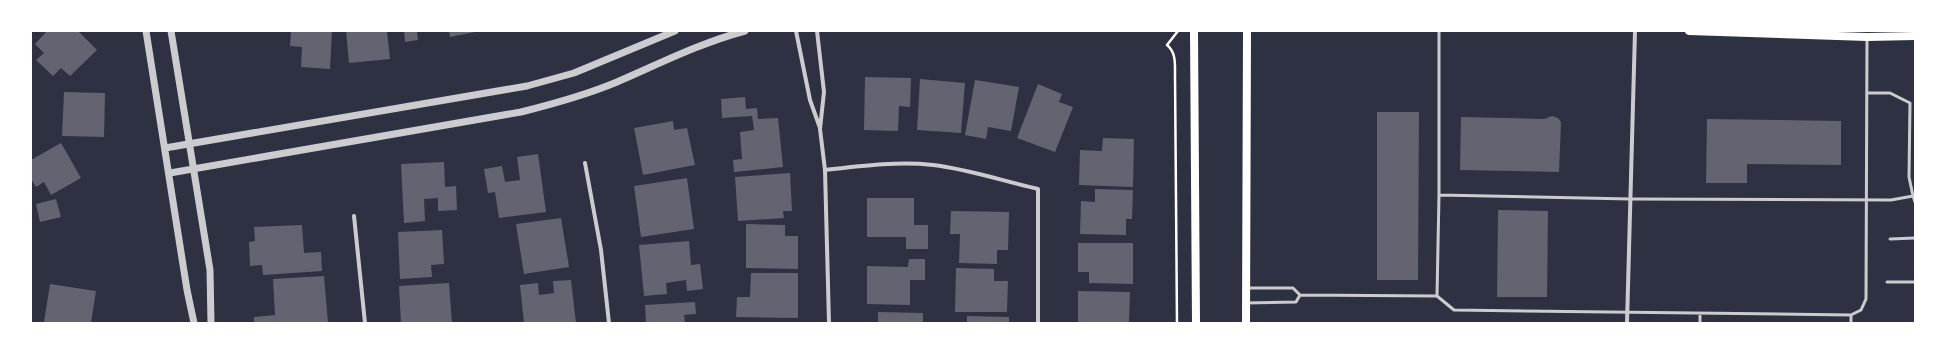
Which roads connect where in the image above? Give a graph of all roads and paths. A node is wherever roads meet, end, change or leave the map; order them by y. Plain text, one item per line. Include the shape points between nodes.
1 (146, 31) edge
2 (171, 31) edge
3 (676, 31) edge
4 (745, 31) edge
5 (796, 31) edge
6 (817, 31) edge
7 (1178, 31) edge
8 (1194, 31) edge
9 (1247, 31) edge
10 (1439, 31) edge
11 (1635, 31) edge
12 (1689, 31) edge
13 (1915, 36) edge
14 (1867, 37) junction
15 (1867, 93) junction
16 (820, 129) junction
17 (190, 143) junction
18 (165, 148) junction
19 (585, 162) dead end
20 (194, 169) junction
21 (825, 170) junction
22 (170, 173) junction
23 (1439, 195) junction
24 (1913, 196) junction
25 (1630, 198) junction
26 (1867, 199) junction
27 (1915, 202) edge
28 (354, 216) dead end
29 (1890, 238) dead end
30 (1915, 238) edge
31 (1887, 282) dead end
32 (1915, 282) edge
33 (1246, 288) junction
34 (1300, 295) junction
35 (1438, 296) junction
36 (1246, 303) junction
37 (1628, 313) junction
38 (1700, 314) junction
39 (1851, 315) junction
40 (194, 323) edge
41 (211, 323) edge
42 (365, 323) edge
43 (609, 323) edge
44 (829, 323) edge
45 (1038, 323) edge
46 (1177, 323) edge
47 (1196, 323) edge
48 (1246, 323) edge
49 (1627, 323) edge
50 (1700, 323) edge
51 (1851, 323) edge

1 - 18 street
2 - 17 street
3 - 17 street via 574,73 527,86
4 - 20 street via 724,36 616,83 569,100 521,112
5 - 16 street via 810,100
6 - 16 street via 824,92
7 - 46 path via 1167,45 1175,58
8 - 47 main road
9 - 33 main road
10 - 23 lane
11 - 25 street
12 - 14 main road
13 - 14 main road
14 - 15 lane
15 - 24 lane via 1890,93 1910,104 1909,176
15 - 26 lane
16 - 21 street
17 - 18 street
17 - 20 street
18 - 22 street
19 - 43 street via 601,250
20 - 22 street
20 - 41 street via 210,270
21 - 44 street
21 - 45 street via 896,164 932,165 962,170 1038,190
22 - 40 street
23 - 25 lane
23 - 35 lane
24 - 26 lane via 1891,200
24 - 27 lane
25 - 26 lane
25 - 37 street
26 - 39 lane via 1866,299 1861,310
28 - 42 street
29 - 30 lane
31 - 32 lane
33 - 34 lane via 1293,288
33 - 36 main road
34 - 35 lane
34 - 36 lane via 1296,302
35 - 37 lane via 1454,310
36 - 48 main road
37 - 38 lane
37 - 49 street
38 - 39 lane
38 - 50 lane
39 - 51 lane

